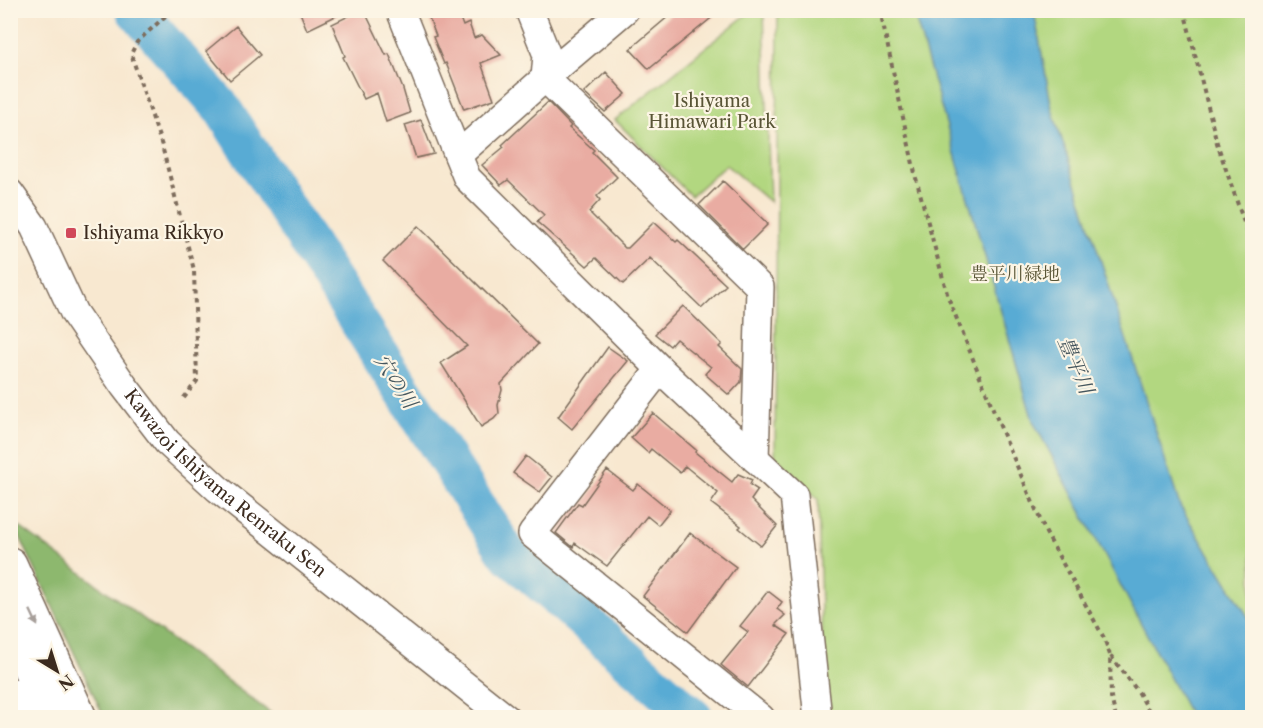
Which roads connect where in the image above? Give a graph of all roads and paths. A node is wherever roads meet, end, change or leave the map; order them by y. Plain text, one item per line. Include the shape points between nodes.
1 (400, 10) edge
2 (529, 10) edge
3 (626, 10) edge
4 (880, 10) edge
5 (1184, 10) edge
6 (170, 12) edge
7 (545, 78) junction
8 (458, 155) junction
9 (10, 193) edge
10 (1252, 246) edge
11 (660, 369) junction
12 (183, 399) dead end
13 (755, 459) junction
14 (10, 564) edge
15 (10, 625) edge
16 (1110, 656) junction
17 (10, 695) edge
18 (21, 717) edge
19 (52, 717) edge
20 (80, 717) edge
21 (506, 717) edge
22 (761, 717) edge
23 (818, 717) edge
24 (1116, 717) edge
25 (1153, 717) edge

1 - 8 street
2 - 7 street via 547,55
3 - 7 street
4 - 16 path via 916,178 948,297 1046,533
5 - 10 path via 1216,143
6 - 12 path via 137,42 131,54 162,146 194,270 197,381
7 - 8 street
7 - 13 street via 760,287
8 - 11 street via 467,178
9 - 21 street, Kawazoi Ishiyama Renraku Sen via 34,227 74,313 167,442 218,489
11 - 13 street
11 - 22 street via 532,534
13 - 23 street via 794,495
14 -> 20 highway
15 - 19 highway
16 - 24 path via 1111,697
16 - 25 path
17 - 18 highway

